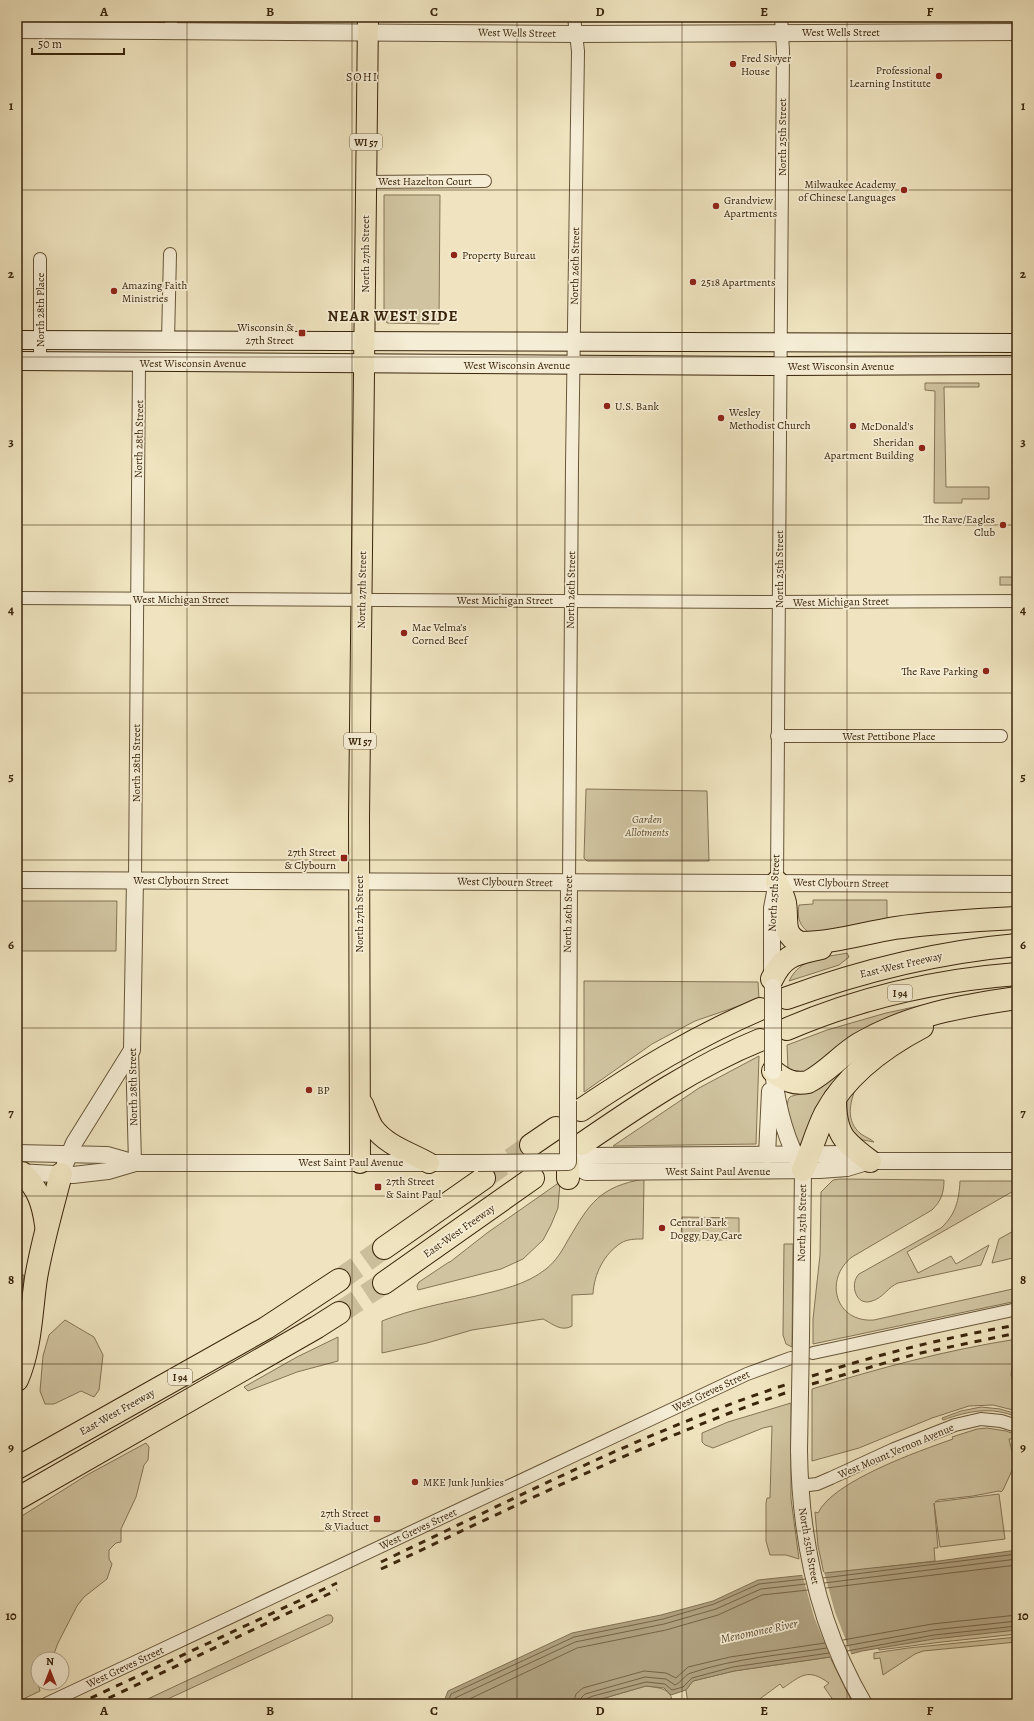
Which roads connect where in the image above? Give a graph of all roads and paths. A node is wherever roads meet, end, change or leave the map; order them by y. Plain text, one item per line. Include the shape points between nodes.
1 (574, 17) edge
2 (171, 24) edge
3 (368, 25) edge
4 (781, 25) edge
5 (17, 30) edge
6 (1017, 32) edge
7 (576, 34) junction
8 (485, 181) dead end
9 (366, 182) junction
10 (170, 254) dead end
11 (40, 259) dead end
12 (17, 340) edge
13 (41, 340) junction
14 (168, 340) junction
15 (191, 340) junction
16 (365, 340) junction
17 (782, 342) junction
18 (574, 343) junction
19 (1017, 343) edge
20 (17, 362) edge
21 (40, 362) junction
22 (139, 363) junction
23 (364, 364) junction
24 (573, 365) junction
25 (1017, 365) edge
26 (781, 366) junction
27 (17, 598) edge
28 (138, 599) junction
29 (362, 600) junction
30 (571, 600) junction
31 (1017, 601) edge
32 (779, 602) junction
33 (777, 736) junction
34 (1001, 736) dead end
35 (17, 880) edge
36 (135, 880) junction
37 (359, 881) junction
38 (777, 882) junction
39 (569, 883) junction
40 (1017, 884) edge
41 (1017, 918) edge
42 (857, 936) junction
43 (1017, 945) edge
44 (1017, 974) edge
45 (777, 988) junction
46 (1017, 998) edge
47 (987, 1003) junction
48 (760, 1009) dead end
49 (787, 1029) dead end
50 (760, 1040) dead end
51 (132, 1050) junction
52 (772, 1071) junction
53 (361, 1098) junction
54 (835, 1098) junction
55 (574, 1105) junction
56 (556, 1128) dead end
57 (582, 1144) dead end
58 (531, 1145) tunnel mouth
59 (69, 1153) junction
60 (767, 1155) junction
61 (802, 1160) junction
62 (870, 1161) junction
63 (1017, 1161) edge
64 (135, 1163) junction
65 (360, 1163) junction
66 (429, 1163) junction
67 (19, 1166) edge
68 (572, 1170) junction
69 (481, 1171) junction
70 (61, 1174) junction
71 (533, 1178) dead end
72 (47, 1227) junction
73 (384, 1248) tunnel mouth
74 (339, 1280) tunnel mouth
75 (384, 1283) tunnel mouth
76 (1017, 1309) edge
77 (339, 1313) tunnel mouth
78 (813, 1353) dead end
79 (791, 1358) dead end
80 (17, 1380) edge
81 (1017, 1426) edge
82 (17, 1468) edge
83 (800, 1486) junction
84 (17, 1499) edge
85 (46, 1704) edge
86 (864, 1704) edge

1 - 7 street, North 26th Street
2 - 3 street, West Wells Street
2 - 5 street, West Wells Street
3 - 7 street, West Wells Street
3 - 9 main road, North 27th Street / WI 57
4 - 6 street, West Wells Street
4 - 7 street, West Wells Street
4 - 17 street, North 25th Street
7 - 18 street, North 26th Street via 578,50
8 - 9 street, West Hazelton Court
9 - 16 main road, North 27th Street / WI 57
10 - 14 street
11 - 13 street, North 28th Place
12 - 13 main road, West Wisconsin Avenue
13 - 14 main road, West Wisconsin Avenue
13 - 21 street, North 28th Place
14 - 15 main road, West Wisconsin Avenue
15 - 16 main road, West Wisconsin Avenue
15 - 22 main road via 176,350 152,353
16 - 18 main road, West Wisconsin Avenue
16 - 23 main road, North 27th Street / WI 57
17 - 18 main road, West Wisconsin Avenue
17 - 19 main road, West Wisconsin Avenue
17 - 26 street, North 25th Street
18 - 24 street, North 26th Street
20 - 21 main road, West Wisconsin Avenue
21 - 22 main road, West Wisconsin Avenue
22 - 23 main road, West Wisconsin Avenue
22 - 28 street, North 28th Street
23 - 24 main road, West Wisconsin Avenue
23 - 29 main road, North 27th Street / WI 57
24 - 26 main road, West Wisconsin Avenue
24 - 30 street, North 26th Street
25 - 26 main road, West Wisconsin Avenue
26 - 32 street, North 25th Street
27 - 28 street, West Michigan Street
28 - 29 street, West Michigan Street
28 - 36 street, North 28th Street
29 - 30 street, West Michigan Street
29 - 37 main road, North 27th Street / WI 57
30 - 32 street, West Michigan Street
30 - 39 street, North 26th Street
31 - 32 street, West Michigan Street
32 - 33 street, North 25th Street
33 - 34 street, West Pettibone Place
33 - 38 street, North 25th Street
35 - 36 street, West Clybourn Street
36 - 37 street, West Clybourn Street
36 - 51 street, North 28th Street
37 - 39 street, West Clybourn Street
37 - 53 main road, North 27th Street / WI 57
38 - 39 street, West Clybourn Street
38 - 40 street, West Clybourn Street
38 - 42 highway via 785,902 789,934 793,940 810,943
38 - 45 street, North 25th Street via 772,908
39 - 55 street, North 26th Street via 567,975
41 - 42 highway via 935,923
42 - 45 highway via 787,958 780,965
43 - 45 highway, East-West Freeway via 954,953 862,974
44 - 49 highway, I 94 via 903,992 835,1011
45 - 52 street, North 25th Street, bridge
46 - 47 highway
47 - 52 highway via 927,1015 885,1029 840,1057 808,1082 801,1084 788,1081
47 - 54 highway via 940,1018 905,1036 860,1070
48 - 55 highway via 676,1049
50 - 57 highway via 668,1087
51 - 59 street
51 - 64 street, North 28th Street
52 - 60 street via 768,1102
52 - 61 street, North 25th Street via 778,1109
53 - 65 main road, North 27th Street / WI 57
53 - 66 main road via 373,1127 380,1134 400,1149
54 - 61 highway
54 - 62 highway via 836,1123 841,1134 845,1141
55 - 68 street, North 26th Street, bridge
56 - 58 highway
59 - 64 street, West Saint Paul Avenue via 107,1155
59 - 67 street, West Saint Paul Avenue
59 - 70 street
60 - 61 street, West Saint Paul Avenue
60 - 68 street, West Saint Paul Avenue via 586,1156
61 - 62 street, West Saint Paul Avenue via 846,1168
61 - 68 street, West Saint Paul Avenue via 586,1172
61 - 83 street, North 25th Street, bridge
62 - 63 street, West Saint Paul Avenue
64 - 65 street, West Saint Paul Avenue
64 - 70 street, West Saint Paul Avenue via 108,1171
65 - 66 street, West Saint Paul Avenue
66 - 69 street, West Saint Paul Avenue
67 - 70 street, West Saint Paul Avenue
67 - 72 highway via 33,1183 40,1198
68 - 69 street, West Saint Paul Avenue, bridge
69 - 73 highway
70 - 72 highway
71 - 75 highway, East-West Freeway
72 - 80 highway via 36,1278 25,1357
74 - 82 highway, East-West Freeway / I 94 via 266,1328
76 - 78 street
77 - 84 highway, I 94
79 - 85 street, West Greves Street via 747,1374
81 - 83 street, West Mount Vernon Avenue via 991,1419 962,1423 894,1449 817,1484
83 - 86 street, North 25th Street via 807,1547 824,1617

